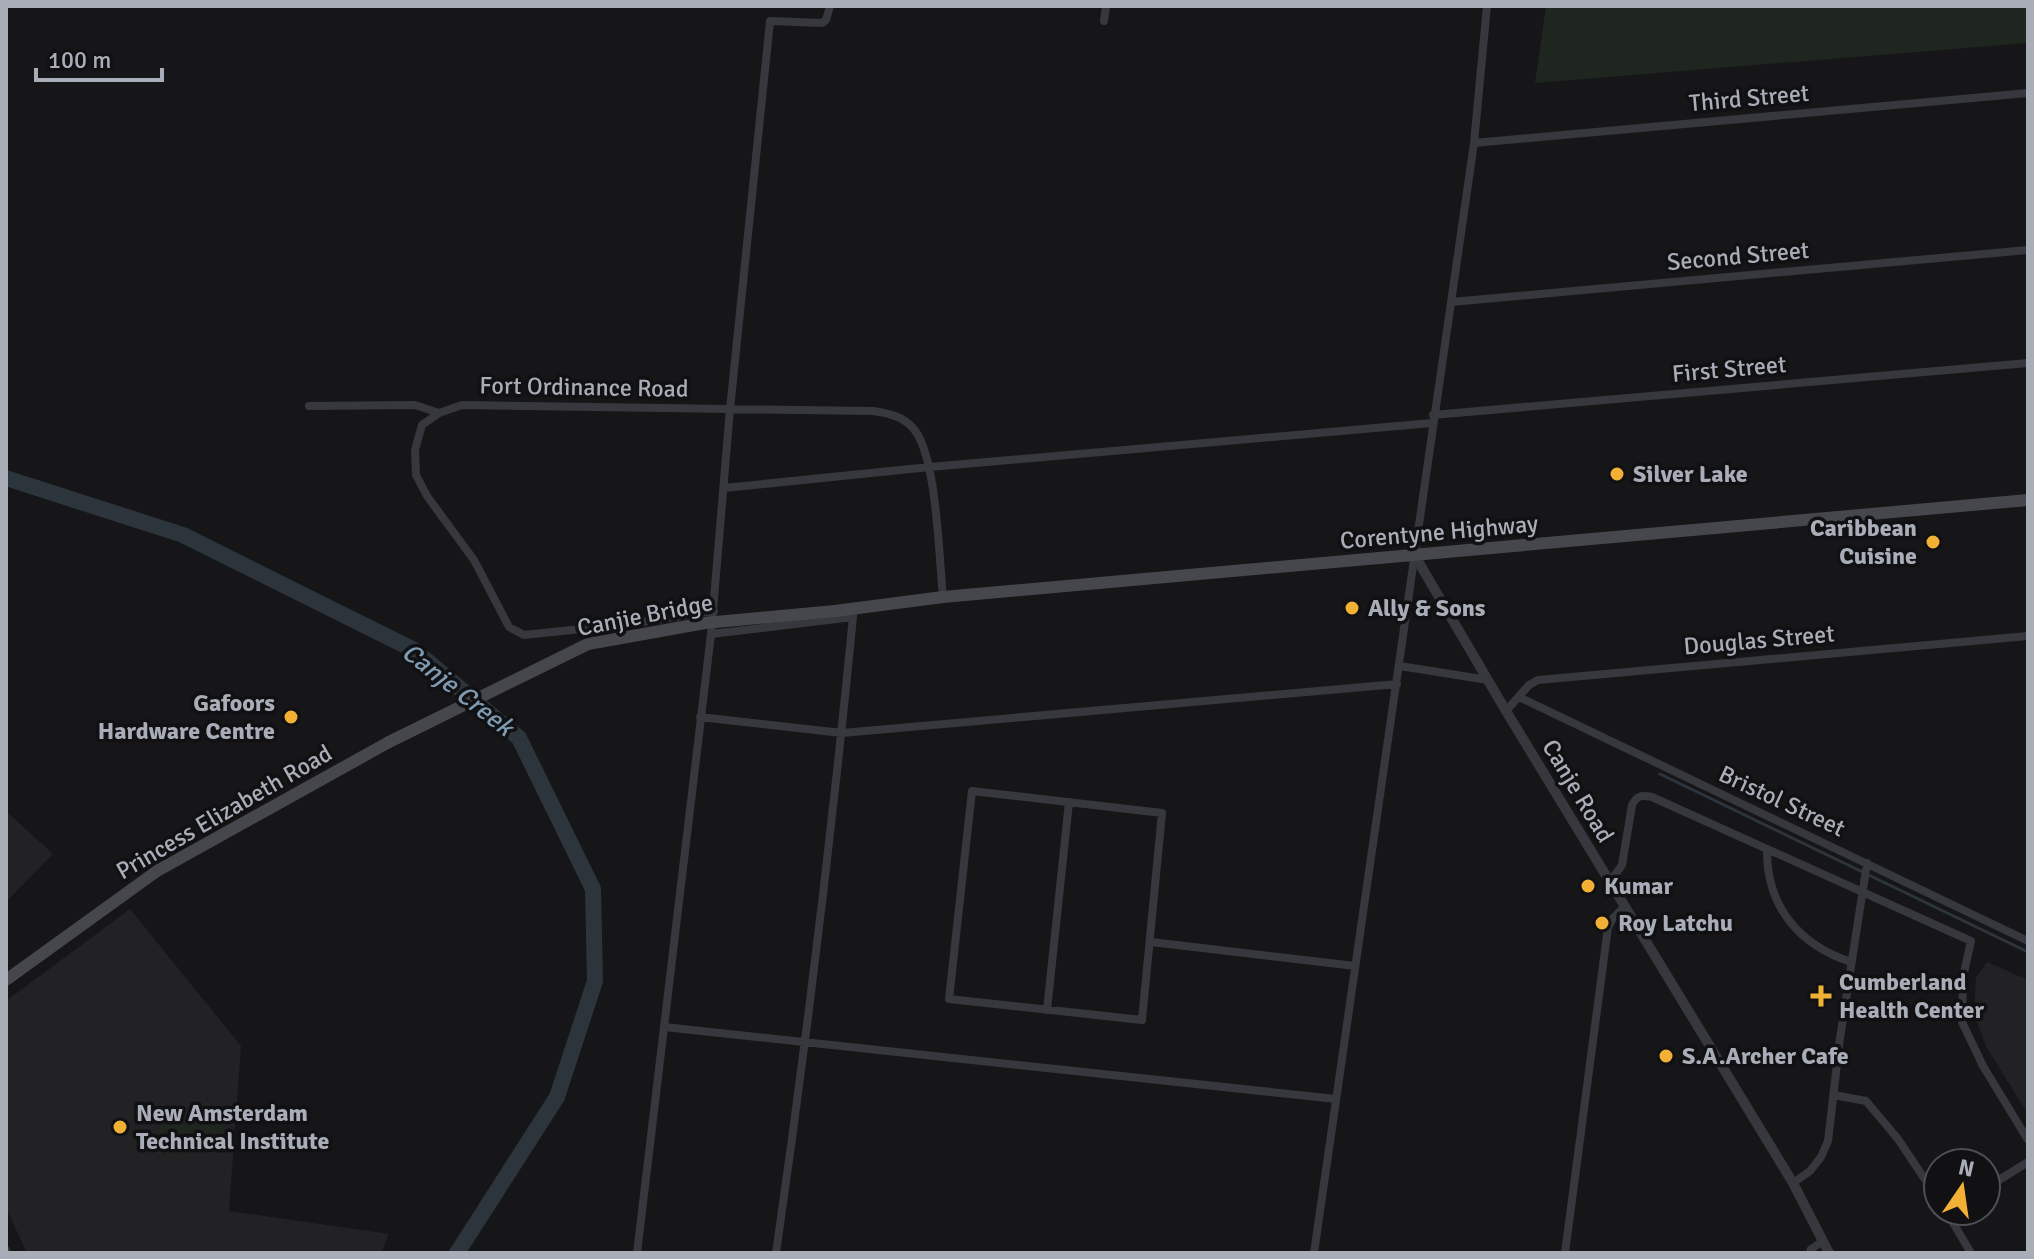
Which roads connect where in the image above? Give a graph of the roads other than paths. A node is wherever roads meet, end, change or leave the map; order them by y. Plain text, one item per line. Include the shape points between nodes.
1 (1106, 6) edge
2 (1487, 6) edge
3 (829, 9) edge
4 (1104, 21) dead end
5 (2028, 93) edge
6 (1474, 143) junction
7 (2028, 250) edge
8 (1451, 302) junction
9 (2028, 363) edge
10 (309, 406) dead end
11 (730, 409) junction
12 (439, 413) junction
13 (1432, 419) junction
14 (930, 467) junction
15 (724, 488) junction
16 (2028, 500) edge
17 (1415, 556) junction
18 (943, 597) junction
19 (714, 611) junction
20 (854, 612) junction
21 (711, 634) junction
22 (2028, 636) edge
23 (1400, 666) junction
24 (1488, 680) junction
25 (1397, 684) junction
26 (1519, 697) junction
27 (1506, 711) junction
28 (700, 717) junction
29 (842, 733) junction
30 (389, 742) joint
31 (1069, 802) junction
32 (1767, 849) junction
33 (1867, 863) junction
34 (1610, 882) junction
35 (1863, 891) junction
36 (1624, 907) junction
37 (2028, 941) edge
38 (1151, 942) junction
39 (1851, 962) junction
40 (1355, 966) junction
41 (6, 980) edge
42 (1047, 1010) junction
43 (664, 1027) junction
44 (806, 1042) junction
45 (1834, 1095) junction
46 (1336, 1099) junction
47 (2028, 1140) edge
48 (2028, 1162) edge
49 (1922, 1175) edge
50 (2002, 1178) edge
51 (1793, 1183) junction
52 (1956, 1227) edge
53 (1822, 1242) junction
54 (637, 1253) edge
55 (776, 1253) edge
56 (1314, 1253) edge
57 (1565, 1253) edge
58 (1810, 1253) edge
59 (1829, 1253) edge
60 (1971, 1253) edge

1 - 4 street
2 - 6 street
3 - 11 street via 825,22 818,24 770,21
5 - 6 street, Third Street
6 - 8 street
7 - 8 street, Second Street
8 - 13 street
9 - 13 street, First Street
10 - 12 street via 415,405
11 - 12 street, Fort Ordinance Road via 462,405
11 - 14 street, Fort Ordinance Road via 894,415 913,427
11 - 15 street
12 - 19 street via 422,425 416,475 474,560 515,633
13 - 14 street, First Street
13 - 17 street
14 - 15 street, First Street
14 - 18 street, Fort Ordinance Road
15 - 19 street
16 - 17 main road, Corentyne Highway
17 - 18 main road, Corentyne Highway
17 - 23 street
17 - 24 street, Canje Road
18 - 20 main road, Corentyne Highway
19 - 21 street
20 - 21 street
20 - 29 street
20 - 30 main road, Canjie Bridge, bridge via 705,623 588,644
21 - 28 street
22 - 26 street, Douglas Street via 1538,680
23 - 24 street
23 - 25 street
24 - 27 street, Canje Road
25 - 29 street
25 - 40 street
26 - 27 street, Douglas Street
26 - 33 street, Bristol Street
27 - 34 street, Canje Road
28 - 29 street
28 - 43 street
29 - 44 street
30 - 41 main road, Princess Elizabeth Road via 157,871
31 - 38 street via 1162,813
31 - 42 street
31 - 42 street via 972,791 949,999
32 - 34 street via 1642,795 1632,805 1622,865
32 - 35 street
32 - 39 street via 1768,880 1789,919 1804,939
33 - 35 street
33 - 37 street, Bristol Street
34 - 36 street, Canje Road
35 - 39 street
35 - 47 street via 1971,941 1962,1022
36 - 51 street, Canje Road
36 - 57 street via 1608,927
38 - 40 street
38 - 42 street via 1142,1020
39 - 45 street
40 - 46 street
43 - 44 street
43 - 54 street
44 - 46 street
44 - 55 street
45 - 49 street via 1866,1101
45 - 51 street via 1821,1157
46 - 56 street
48 - 50 street
51 - 53 street, Canje Road
52 - 60 street
53 - 58 street
53 - 59 street, Canje Road

